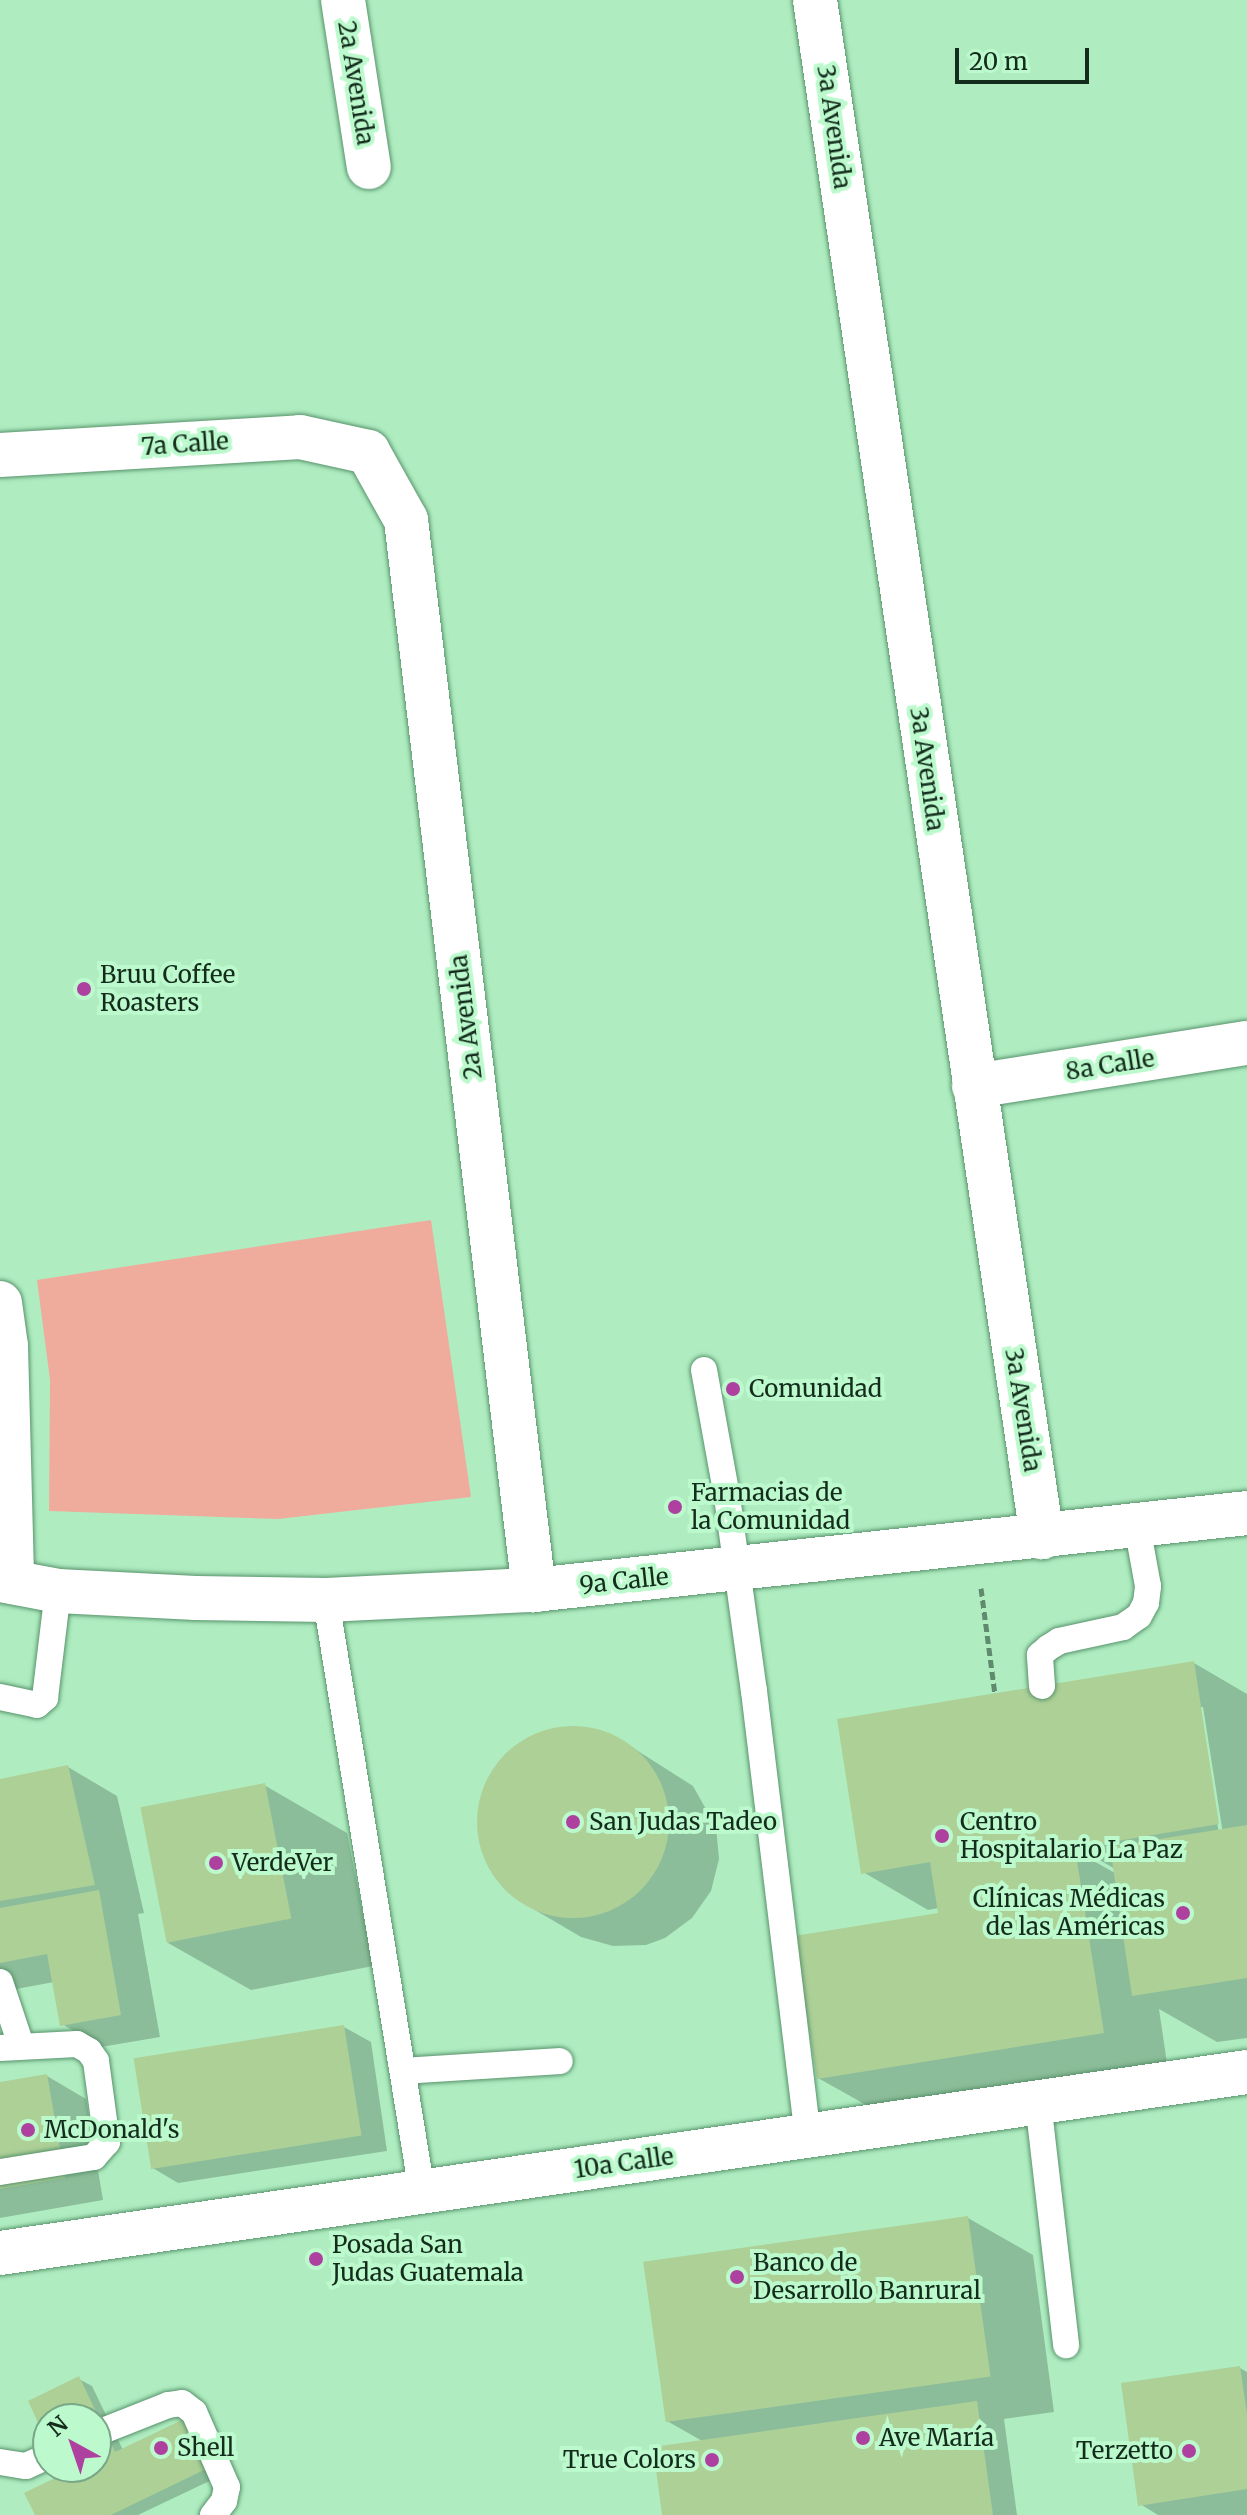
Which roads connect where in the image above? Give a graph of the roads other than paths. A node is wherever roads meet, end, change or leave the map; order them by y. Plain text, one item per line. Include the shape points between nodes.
1 (343, 0) edge
2 (815, 0) edge
3 (369, 167) dead end
4 (368, 452) joint
5 (0, 455) edge
6 (1247, 1043) edge
7 (974, 1086) junction
8 (0, 1303) edge
9 (704, 1370) dead end
10 (1247, 1513) edge
11 (1137, 1526) junction
12 (1042, 1537) junction
13 (737, 1570) junction
14 (6, 1581) edge
15 (534, 1590) junction
16 (58, 1591) junction
17 (326, 1600) junction
18 (1042, 1686) dead end
19 (0, 1697) edge
20 (0, 1982) edge
21 (11, 2046) edge
22 (560, 2061) dead end
23 (403, 2071) junction
24 (1247, 2072) edge
25 (1038, 2102) junction
26 (808, 2136) junction
27 (0, 2172) edge
28 (422, 2192) junction
29 (0, 2253) edge
30 (1066, 2345) dead end
31 (112, 2427) edge
32 (0, 2462) edge
33 (32, 2463) edge
34 (213, 2515) edge

1 - 3 street, 2a Avenida
2 - 7 street, 3a Avenida
4 - 5 street, 7a Calle via 300,437
4 - 15 street, 2a Avenida via 406,520
6 - 7 street, 8a Calle
7 - 12 street, 3a Avenida
8 - 14 street via 6,1346
9 - 13 lane
10 - 11 street, 9a Calle
11 - 12 street, 9a Calle
11 - 18 lane via 1148,1586 1139,1616 1123,1627 1048,1648 1040,1655
12 - 13 street, 9a Calle
13 - 15 street, 9a Calle
13 - 26 lane
14 - 16 street, 9a Calle
15 - 17 street, 9a Calle
16 - 17 street, 9a Calle
16 - 19 lane via 45,1698 37,1705
17 - 23 lane
20 - 21 lane
21 - 27 lane via 77,2044 89,2051 96,2061 107,2142 94,2157
22 - 23 lane
23 - 28 lane
24 - 25 street, 10a Calle
25 - 26 street, 10a Calle
25 - 30 lane
26 - 28 street, 10a Calle
28 - 29 street, 10a Calle
31 - 34 lane via 168,2405 182,2403 194,2412 227,2487
32 - 33 lane

